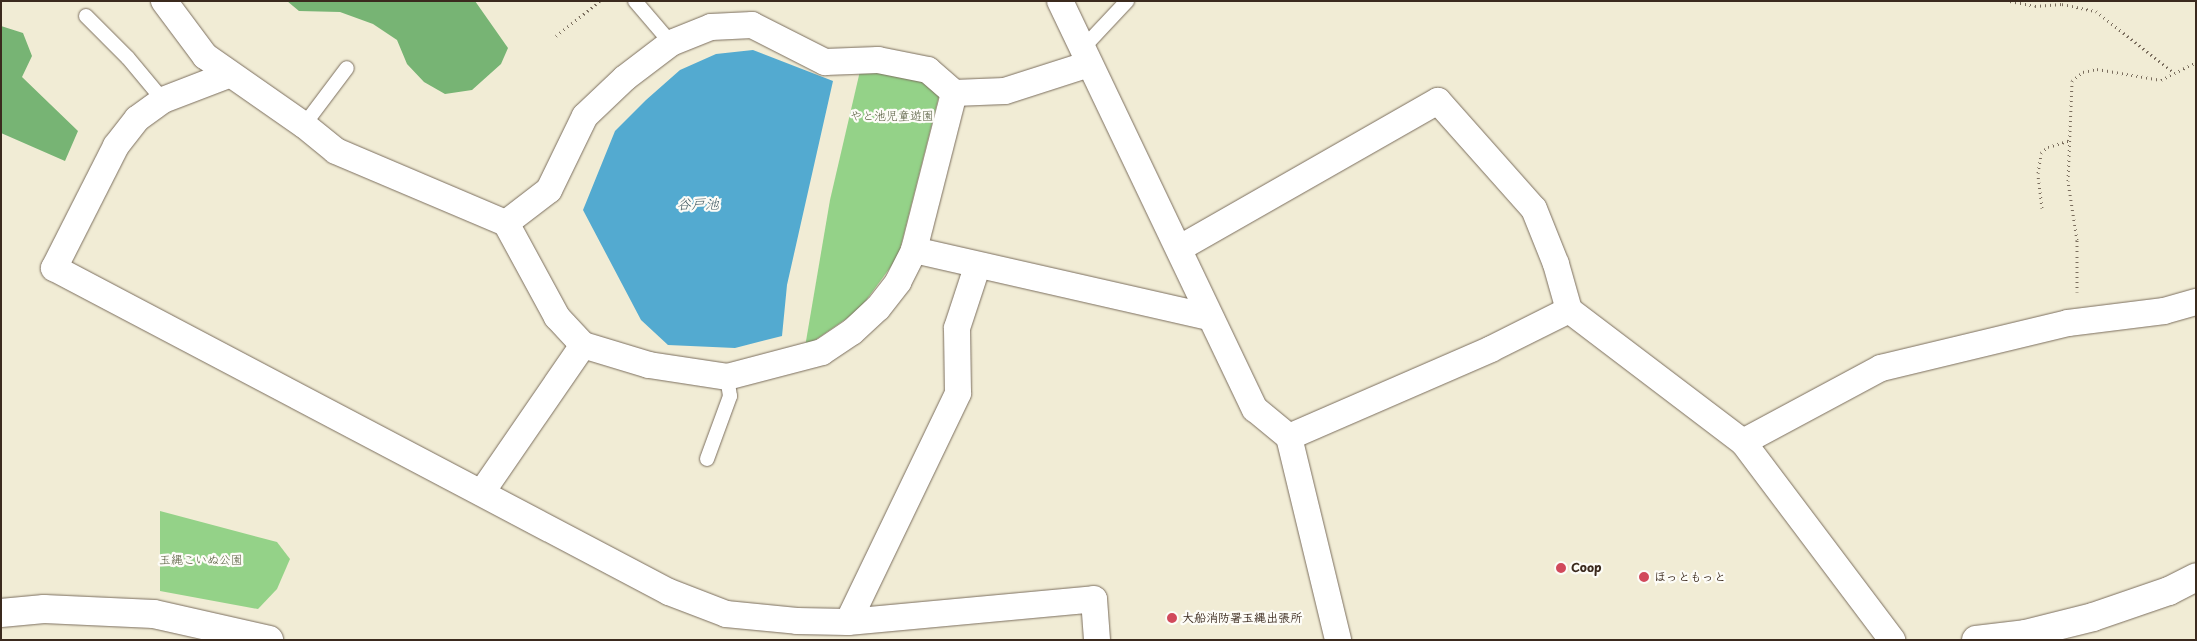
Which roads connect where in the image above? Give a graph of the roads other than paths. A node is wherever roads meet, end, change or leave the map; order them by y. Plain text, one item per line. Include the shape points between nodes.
1 (164, 1) edge
2 (635, 1) edge
3 (1060, 1) edge
4 (1127, 1) edge
5 (86, 16) dead end
6 (671, 43) junction
7 (1085, 56) junction
8 (347, 68) dead end
9 (228, 75) junction
10 (954, 93) junction
11 (163, 100) junction
12 (304, 125) junction
13 (506, 223) junction
14 (1180, 248) junction
15 (914, 250) junction
16 (977, 267) junction
17 (2196, 302) edge
18 (1568, 310) junction
19 (1209, 317) junction
20 (583, 345) junction
21 (727, 377) junction
22 (1289, 437) junction
23 (1743, 442) junction
24 (707, 459) dead end
25 (482, 492) junction
26 (2196, 577) edge
27 (1, 613) edge
28 (848, 622) junction
29 (2024, 637) edge
30 (269, 640) edge
31 (1097, 640) edge
32 (1338, 640) edge
33 (1892, 640) edge
34 (1976, 640) edge

1 - 9 street via 205,56
2 - 6 lane
3 - 7 street
4 - 7 lane
5 - 11 lane via 134,64
6 - 10 street via 712,27 752,25 825,62 878,60 928,70
6 - 13 street via 624,78 584,116 549,190
7 - 10 street via 1005,91
7 - 14 street
8 - 12 lane
9 - 11 street
9 - 12 street
10 - 15 street
11 - 25 street via 137,119 116,146 54,268
12 - 13 street via 336,151
13 - 20 street via 557,317
14 - 18 street via 1438,102 1534,209 1556,264
14 - 19 street
15 - 16 street
15 - 21 street via 898,282 878,308 852,332 822,352
16 - 19 street
16 - 28 street via 957,328 958,393
17 - 23 street via 2164,311 2075,322 1881,368
18 - 22 street via 1491,349
18 - 23 street
19 - 22 street via 1255,409
20 - 21 street via 649,365
20 - 25 street
21 - 24 lane via 730,396
22 - 32 street
23 - 33 street
25 - 28 street via 669,592 726,614
26 - 29 street via 2170,591
27 - 30 street via 44,609 154,614
28 - 31 street via 1094,599
29 - 34 street

